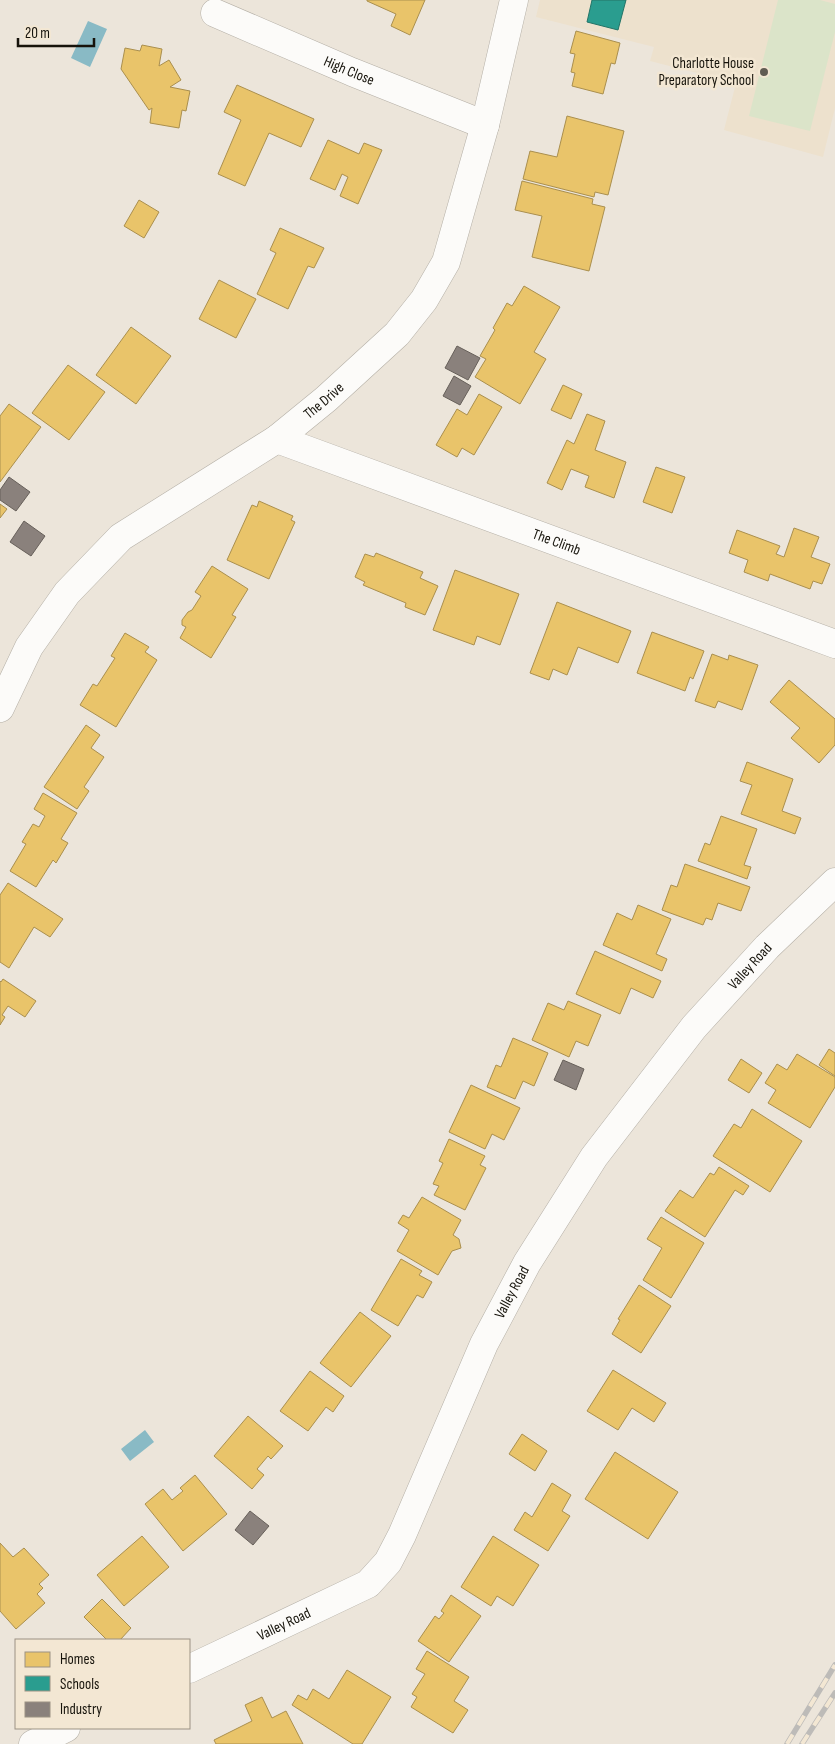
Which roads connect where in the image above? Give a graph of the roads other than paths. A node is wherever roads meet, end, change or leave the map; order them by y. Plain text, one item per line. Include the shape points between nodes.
1 (514, 0) edge
2 (215, 13) dead end
3 (485, 124) junction
4 (277, 439) junction
5 (835, 644) edge
6 (0, 708) edge
7 (835, 882) edge
8 (190, 1669) edge
9 (64, 1729) edge
10 (35, 1744) edge

1 - 3 street, The Drive
2 - 3 street, High Close
3 - 4 street, The Drive via 446,262 424,300 397,334
4 - 5 street, The Climb
4 - 6 street, The Drive via 121,537 67,593 29,648
7 - 8 street, Valley Road via 767,947 694,1026 594,1157 527,1263 484,1344 388,1562 368,1584
9 - 10 street

